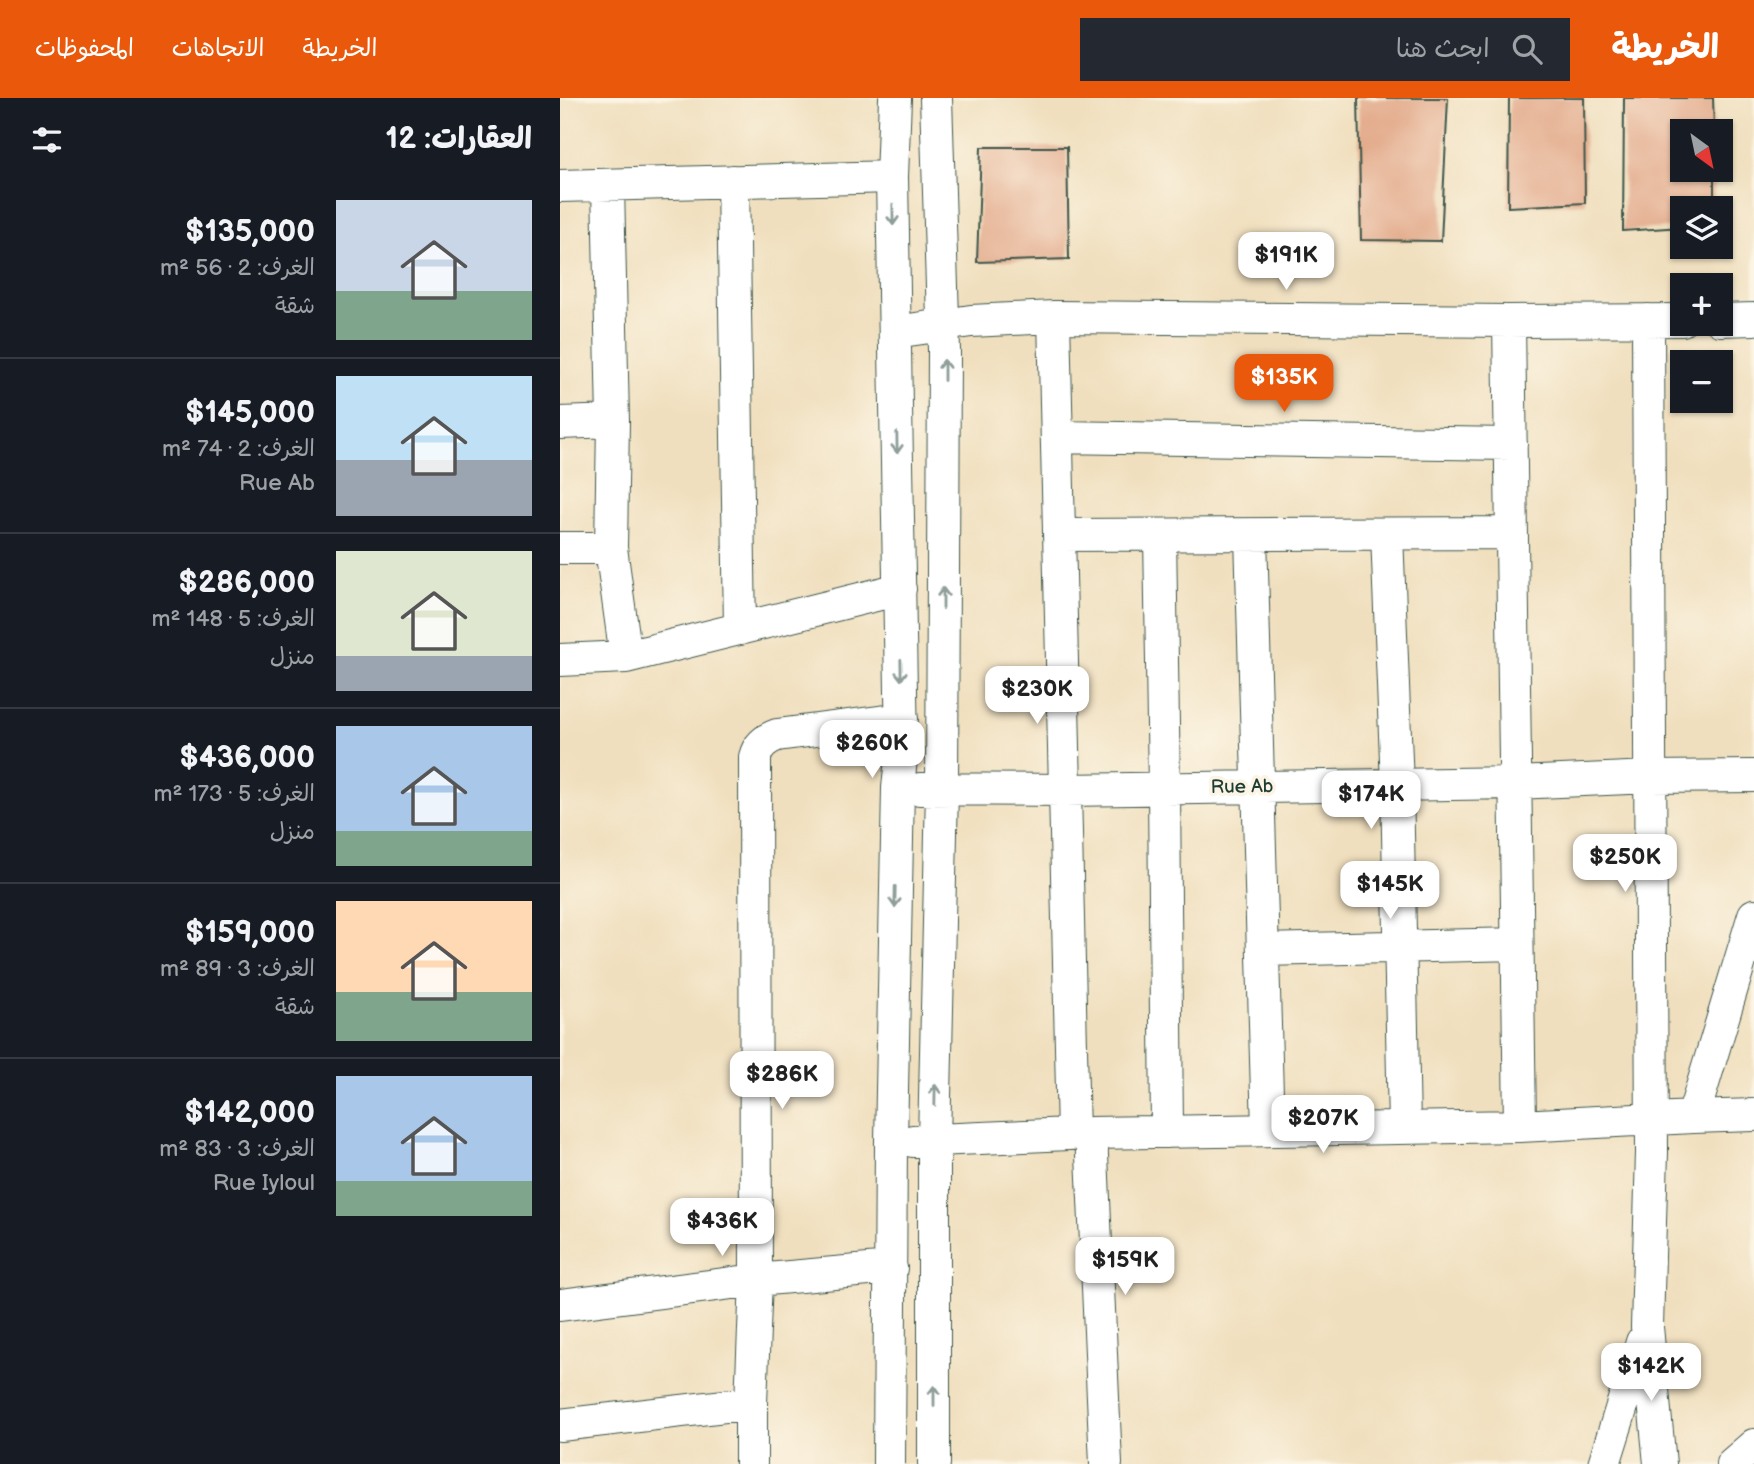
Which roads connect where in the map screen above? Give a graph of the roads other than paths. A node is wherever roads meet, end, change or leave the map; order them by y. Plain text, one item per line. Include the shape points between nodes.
1 (895, 98) edge
2 (936, 98) edge
3 (892, 177) junction
4 (733, 181) junction
5 (608, 185) junction
6 (560, 186) edge
7 (1054, 317) junction
8 (1754, 319) edge
9 (1648, 320) junction
10 (1670, 320) edge
11 (1733, 320) edge
12 (1509, 321) junction
13 (943, 325) junction
14 (895, 332) junction
15 (613, 421) junction
16 (560, 423) edge
17 (1057, 438) junction
18 (1511, 444) junction
19 (1512, 533) junction
20 (1387, 534) junction
21 (1160, 535) junction
22 (1251, 535) junction
23 (1059, 536) junction
24 (560, 548) edge
25 (611, 548) junction
26 (900, 589) junction
27 (740, 629) junction
28 (626, 657) junction
29 (560, 660) edge
30 (902, 719) junction
31 (1754, 776) edge
32 (1651, 778) junction
33 (1515, 783) junction
34 (1397, 785) junction
35 (1258, 787) junction
36 (898, 788) junction
37 (1164, 788) junction
38 (942, 790) junction
39 (1065, 790) junction
40 (1754, 915) edge
41 (1517, 944) junction
42 (1400, 947) junction
43 (1263, 950) junction
44 (1754, 1115) edge
45 (1693, 1117) junction
46 (1651, 1120) junction
47 (1520, 1126) junction
48 (1404, 1128) junction
49 (1268, 1130) junction
50 (1167, 1132) junction
51 (1082, 1133) junction
52 (934, 1140) junction
53 (891, 1142) junction
54 (891, 1268) junction
55 (757, 1280) junction
56 (560, 1305) edge
57 (1647, 1327) junction
58 (751, 1403) junction
59 (560, 1425) edge
60 (1754, 1446) edge
61 (751, 1464) edge
62 (889, 1464) edge
63 (934, 1464) edge
64 (1105, 1464) edge
65 (1604, 1464) edge
66 (1660, 1464) edge
67 (1732, 1464) edge

1 - 3 street
2 - 13 street
3 - 4 street
3 -> 14 street
4 - 5 street
4 - 27 street
5 - 6 street
5 - 15 street
7 - 12 street
7 - 13 street
7 - 17 street
8 - 11 street
9 - 10 street
9 - 12 street
9 - 32 street
12 - 18 street
13 - 14 street
38 -> 13 street
14 -> 26 street
15 - 16 street
15 - 25 street
17 - 18 street
17 - 23 street
18 - 19 street
19 - 20 street
19 - 33 street
20 - 22 street
20 - 34 street
21 - 22 street
21 - 23 street
21 - 37 street
22 - 35 street
23 - 39 street
24 - 25 street
25 - 28 street
26 - 27 street
26 -> 30 street
27 - 28 street
28 - 29 street
30 - 36 street
30 - 55 street via 777,735 768,738 757,752
31 - 32 street, Rue Ab
32 - 33 street, Rue Ab
32 - 46 street
33 - 34 street, Rue Ab
33 - 41 street
34 - 35 street, Rue Ab
34 - 42 street
35 - 37 street, Rue Ab
35 - 43 street
36 - 38 street, Rue Ab
36 -> 53 street
37 - 39 street, Rue Ab
37 - 50 street
38 - 39 street, Rue Ab
52 -> 38 street
39 - 51 street
40 - 45 street
41 - 42 street
41 - 47 street
42 - 43 street
42 - 48 street
43 - 49 street
44 - 45 street
45 - 46 street
46 - 47 street
46 - 57 street
47 - 48 street
48 - 49 street
49 - 50 street
50 - 51 street
51 - 52 street
51 - 64 street
52 - 53 street
63 -> 52 street
53 - 54 street
54 - 55 street
54 - 62 street
55 - 56 street
55 - 58 street
57 - 65 street
57 - 66 street
58 - 59 street
58 - 61 street
60 - 67 street

